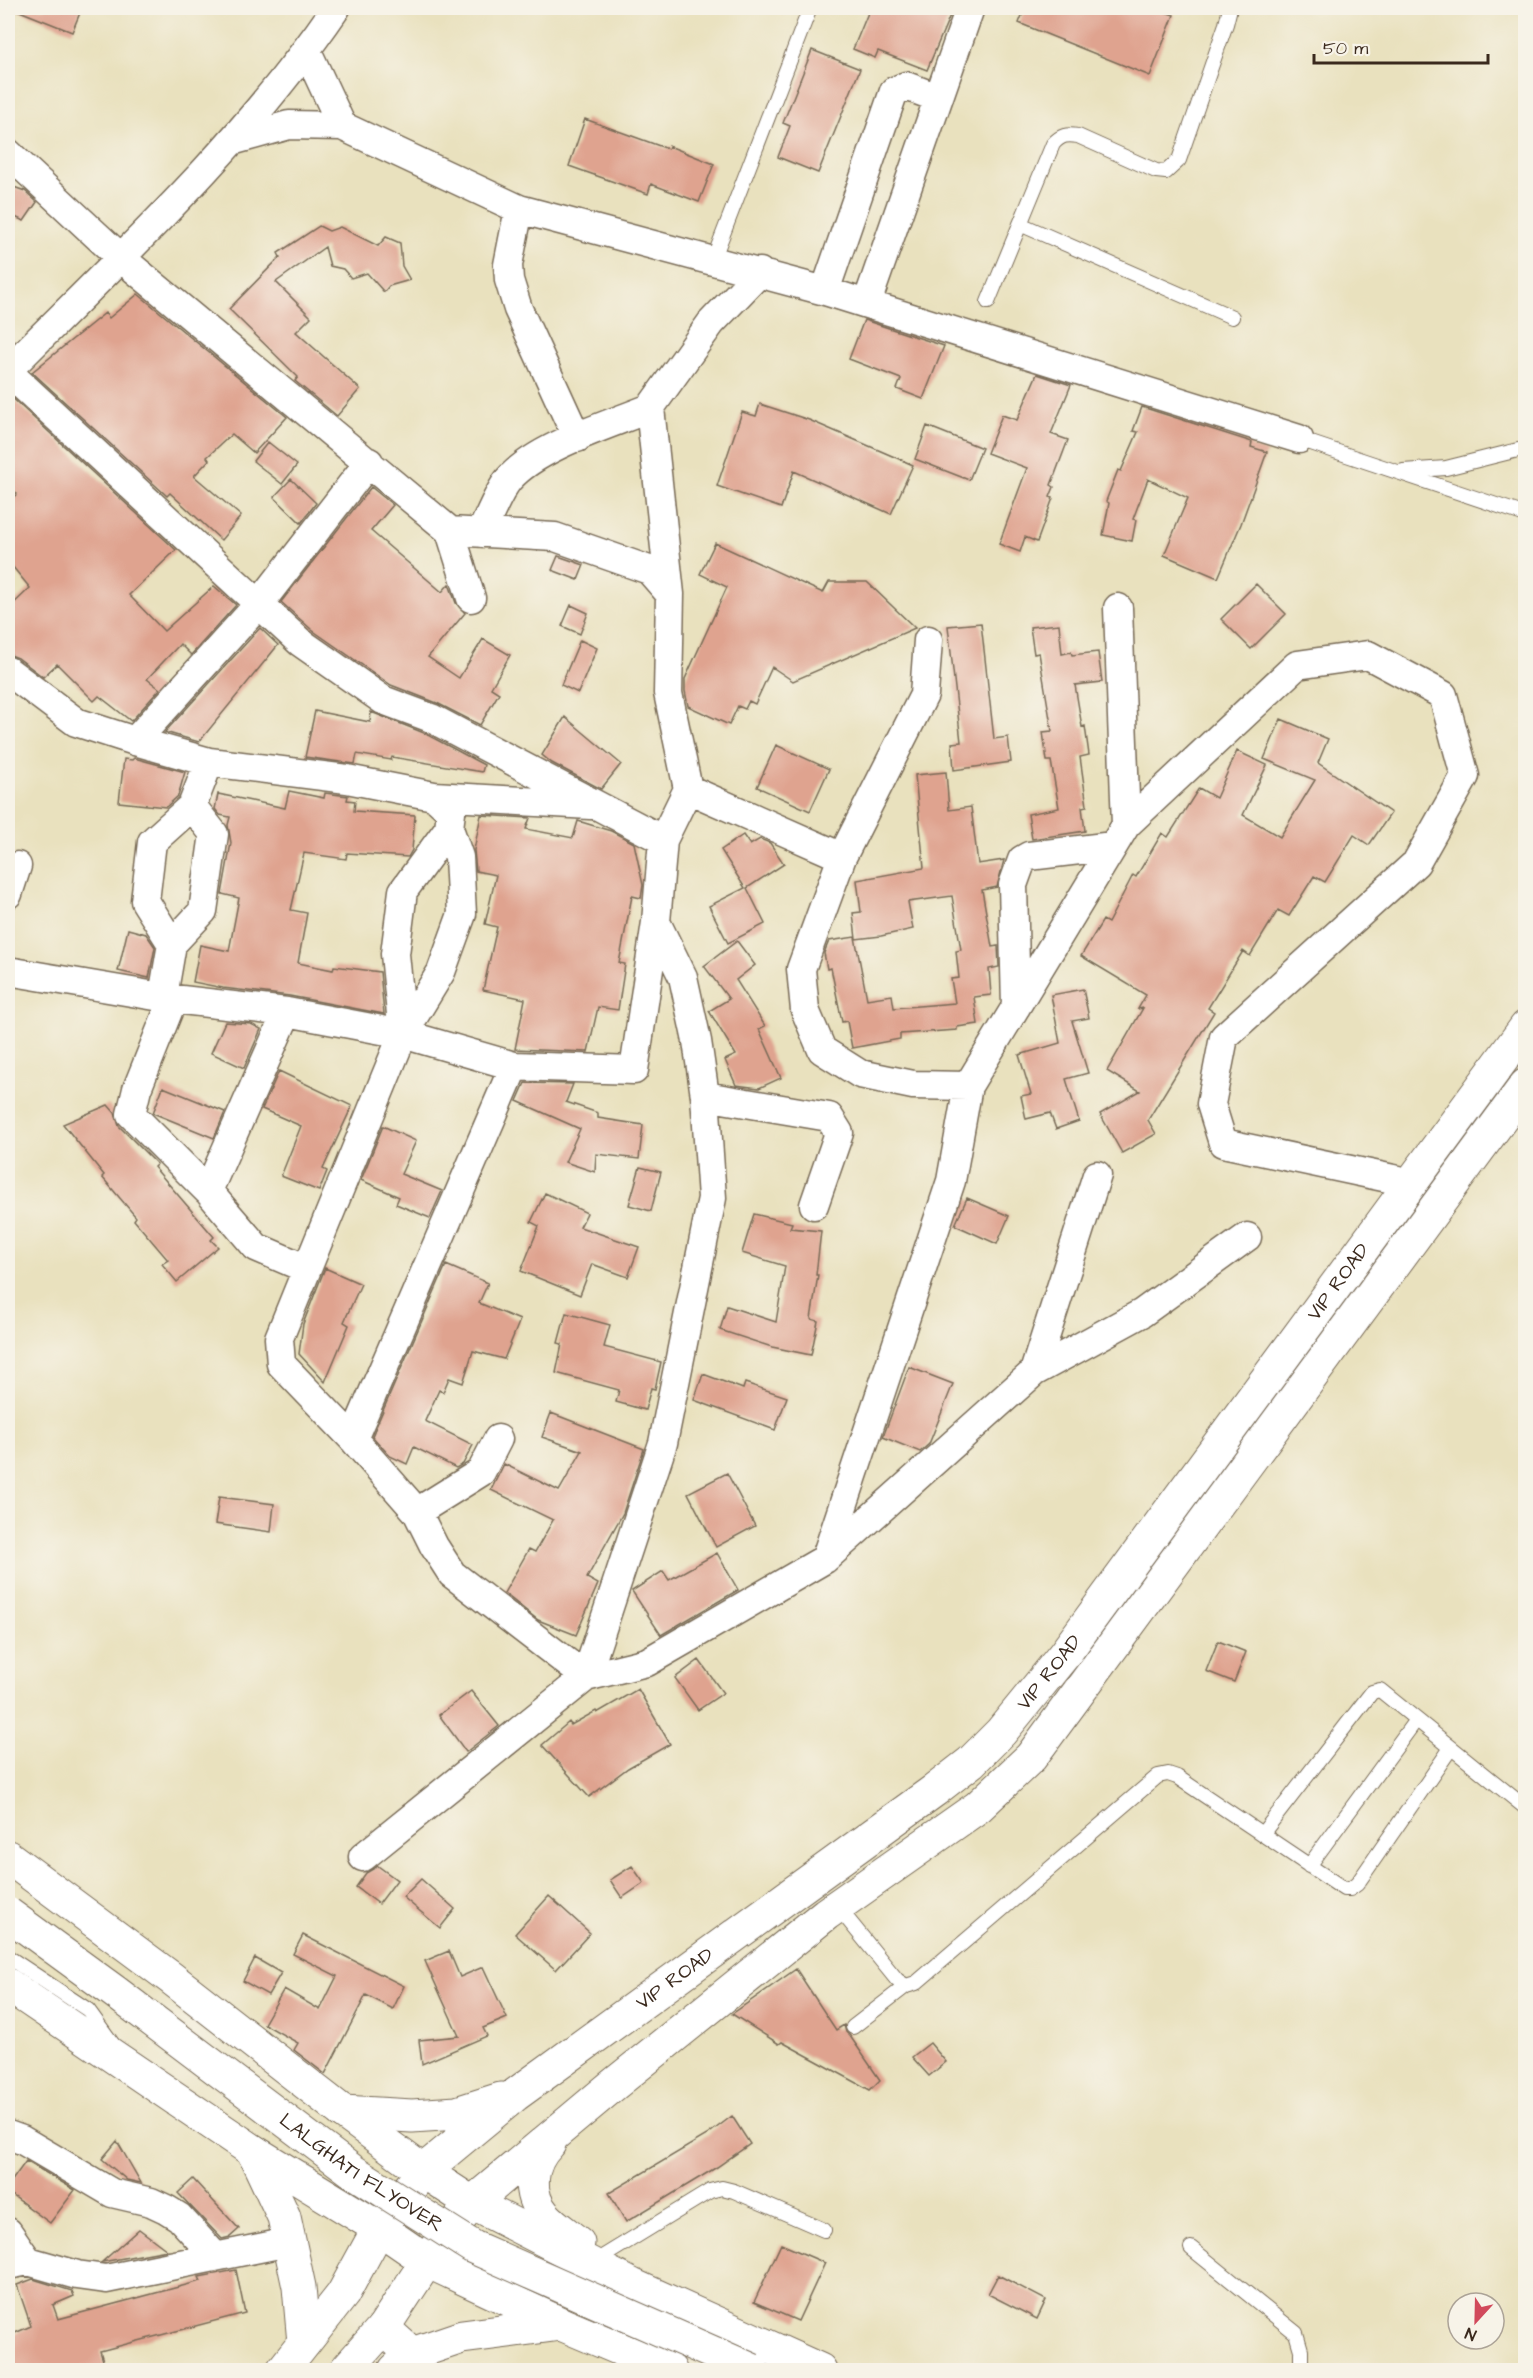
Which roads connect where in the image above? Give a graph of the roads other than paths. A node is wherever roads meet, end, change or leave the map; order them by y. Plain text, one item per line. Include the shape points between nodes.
1 (336, 8) edge
2 (810, 8) edge
3 (970, 8) edge
4 (1230, 8) edge
5 (307, 51) junction
6 (938, 98) junction
7 (342, 126) junction
8 (235, 140) junction
9 (8, 153) edge
10 (519, 209) junction
11 (1020, 224) junction
12 (121, 258) junction
13 (713, 260) junction
14 (760, 272) junction
15 (825, 291) junction
16 (988, 302) dead end
17 (867, 303) junction
18 (1232, 316) dead end
19 (8, 371) edge
20 (650, 408) junction
21 (577, 438) junction
22 (1299, 439) joint
23 (1518, 450) dead end
24 (369, 462) junction
25 (1395, 471) junction
26 (1526, 515) edge
27 (450, 531) junction
28 (481, 533) junction
29 (670, 594) junction
30 (471, 598) dead end
31 (260, 603) junction
32 (1118, 608) dead end
33 (928, 640) dead end
34 (8, 672) edge
35 (135, 741) junction
36 (209, 762) junction
37 (688, 789) junction
38 (434, 796) junction
39 (192, 806) junction
40 (600, 806) junction
41 (448, 828) junction
42 (1120, 836) junction
43 (663, 840) junction
44 (842, 857) junction
45 (17, 866) dead end
46 (8, 894) edge
47 (656, 922) junction
48 (172, 944) junction
49 (8, 971) edge
50 (168, 997) junction
51 (1016, 1007) junction
52 (287, 1012) junction
53 (1526, 1027) edge
54 (403, 1034) junction
55 (514, 1066) junction
56 (1526, 1085) edge
57 (968, 1086) junction
58 (705, 1096) junction
59 (1097, 1175) dead end
60 (1412, 1183) junction
61 (208, 1191) junction
62 (814, 1205) dead end
63 (1247, 1238) dead end
64 (307, 1269) junction
65 (1034, 1372) junction
66 (353, 1438) junction
67 (498, 1439) dead end
68 (417, 1512) junction
69 (825, 1558) junction
70 (586, 1677) junction
71 (1416, 1720) junction
72 (1451, 1748) junction
73 (1526, 1808) edge
74 (1262, 1834) junction
75 (8, 1857) edge
76 (363, 1857) dead end
77 (1309, 1866) junction
78 (837, 1906) junction
79 (8, 1914) edge
80 (8, 1957) edge
81 (8, 1985) edge
82 (906, 1986) junction
83 (852, 2027) dead end
84 (127, 2064) junction
85 (612, 2086) junction
86 (515, 2095) junction
87 (343, 2112) junction
88 (8, 2135) edge
89 (253, 2151) junction
90 (423, 2171) junction
91 (472, 2204) junction
92 (379, 2228) junction
93 (824, 2230) dead end
94 (8, 2232) edge
95 (290, 2242) junction
96 (1191, 2248) dead end
97 (214, 2256) junction
98 (599, 2259) junction
99 (427, 2261) junction
100 (18, 2263) edge
101 (632, 2285) junction
102 (561, 2324) junction
103 (383, 2328) junction
104 (304, 2343) junction
105 (403, 2362) edge
106 (283, 2370) edge
107 (346, 2370) edge
108 (670, 2370) edge
109 (752, 2370) edge
110 (820, 2370) edge
111 (1301, 2370) edge

1 - 5 street
2 - 13 lane
3 - 6 street
4 - 11 lane via 1173,168 1156,171 1067,134 1053,144
5 - 7 street
5 - 8 street
6 - 15 street via 906,86 894,91
6 - 17 street
7 - 8 street via 290,125
7 - 10 street
8 - 12 street
9 - 12 street
10 - 13 street
10 - 21 street via 508,265 509,280 518,309
11 - 16 lane
11 - 18 lane
12 - 19 street
12 - 24 street
13 - 14 street
14 - 15 street
14 - 20 street via 711,323
15 - 17 street
17 - 22 street
19 - 31 street
20 - 21 street
20 - 29 street
21 - 28 street via 549,450 508,480
22 - 25 lane
23 - 25 lane via 1446,468
24 - 27 street
24 - 31 street
25 - 26 lane
27 - 28 street
27 - 30 street
28 - 29 street via 555,537 649,570
29 - 37 street via 668,693
31 - 35 street
31 - 40 street via 300,642 383,700 431,718
32 - 42 street
33 - 44 street via 924,695
34 - 35 street via 76,722
35 - 36 street
36 - 38 street via 346,779
36 - 39 street
37 - 43 street
37 - 44 street
38 - 40 street
38 - 41 street via 451,812
39 - 48 street via 214,834 203,911
39 - 48 street via 152,842 145,901
40 - 43 street
41 - 54 street via 403,891 395,954
41 - 54 street via 459,857 462,914 441,972
42 - 51 street
42 - 51 street via 1022,860 1013,885
42 - 60 street via 1297,665 1368,655 1443,695 1465,776 1416,863 1224,1037 1211,1104 1223,1143
43 - 47 street
44 - 57 street via 801,969 804,1010 822,1050 860,1074 913,1085
45 - 46 street
47 - 55 street via 634,1070
47 - 58 street via 683,976
48 - 50 street
49 - 50 street
50 - 52 street
50 - 61 street via 131,1114
51 - 57 street
52 - 54 street
52 - 61 street
53 - 60 main road, VIP ROAD
54 - 55 street
54 - 64 street
55 - 66 street
56 - 78 main road, VIP ROAD via 1031,1756 978,1806
57 - 69 street via 951,1180
58 - 62 street via 829,1117 839,1132
58 - 70 street via 712,1198 665,1432
59 - 65 street
60 - 86 main road, VIP ROAD via 1063,1656 971,1762
61 - 64 street via 255,1247
63 - 65 street via 1142,1313
64 - 66 street via 279,1338 281,1364
65 - 69 street
66 - 68 street
67 - 68 street via 481,1473
68 - 70 street via 452,1574
69 - 70 street via 647,1662
70 - 76 street
71 - 72 lane
71 - 74 lane via 1380,1690 1372,1692
71 - 77 lane
72 - 73 lane
72 - 77 lane via 1357,1884 1344,1890
74 - 77 lane
74 - 82 lane via 1177,1777 1158,1776 916,1983
75 - 87 main road
78 - 82 lane
78 - 85 main road, VIP ROAD
79 - 109 main road, LALGHATI FLYOVER, bridge via 351,2170 473,2247
80 - 84 lane via 88,2010
81 - 84 main road
82 - 83 lane
84 - 89 main road
85 - 91 main road, VIP ROAD
85 - 98 main road via 539,2154 533,2177 536,2201 544,2215
86 - 87 main road via 457,2113 412,2116
86 - 90 main road, VIP ROAD
87 - 90 main road
88 - 97 street via 112,2193 166,2208
89 - 92 main road
89 - 95 main road via 284,2217
90 - 91 main road
90 - 92 main road, VIP ROAD
91 - 99 main road, VIP ROAD
91 - 101 main road
92 - 99 main road
92 - 104 main road, VIP ROAD via 342,2294
93 - 98 lane via 722,2188 710,2191
94 - 100 street
95 - 97 street
95 - 104 main road
96 - 111 lane via 1296,2333
97 - 100 street via 106,2279
98 - 101 main road
99 - 102 main road
99 - 103 main road, VIP ROAD
101 - 110 main road
102 - 105 main road via 462,2337
102 - 108 main road
103 - 105 main road
103 - 107 main road, VIP ROAD
104 - 106 main road, VIP ROAD

